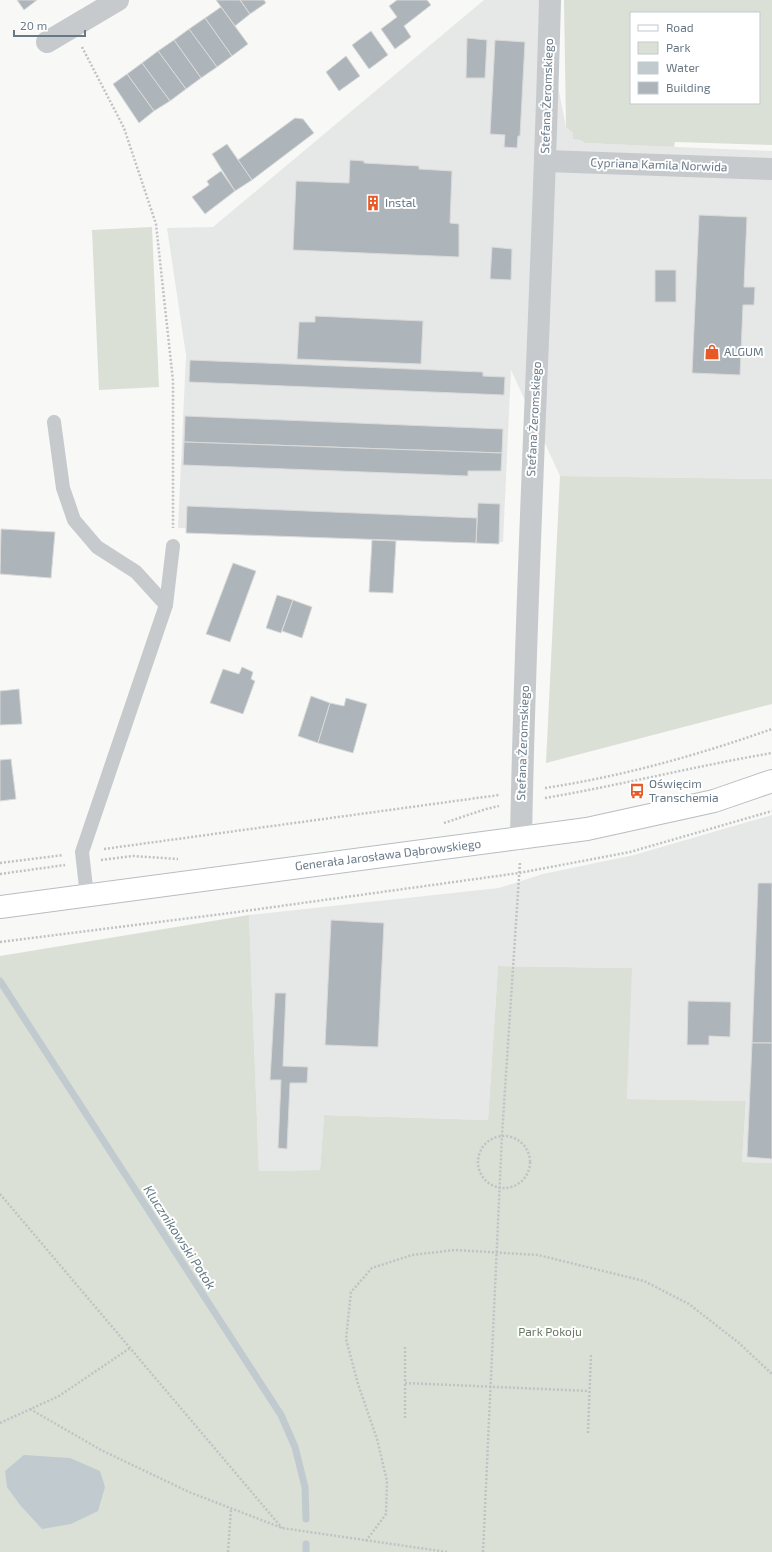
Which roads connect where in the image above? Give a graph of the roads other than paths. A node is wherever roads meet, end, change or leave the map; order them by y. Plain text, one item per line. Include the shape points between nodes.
1 (118, 0) edge
2 (550, 0) edge
3 (47, 42) dead end
4 (546, 161) junction
5 (772, 169) edge
6 (54, 422) dead end
7 (173, 546) road end
8 (166, 605) junction
9 (772, 781) edge
10 (521, 839) junction
11 (87, 896) junction
12 (0, 907) edge

1 - 3 street
2 - 4 street, Stefana Żeromskiego
4 - 5 street, Cypriana Kamila Norwida
4 - 10 street, Stefana Żeromskiego via 532,463
6 - 8 lane via 63,488 74,520 97,547 136,572
7 - 8 lane
8 - 11 lane via 82,857
9 - 10 street, Generała Jarosława Dąbrowskiego via 714,801 671,811 586,829
10 - 11 street, Generała Jarosława Dąbrowskiego
11 - 12 street, Generała Jarosława Dąbrowskiego

